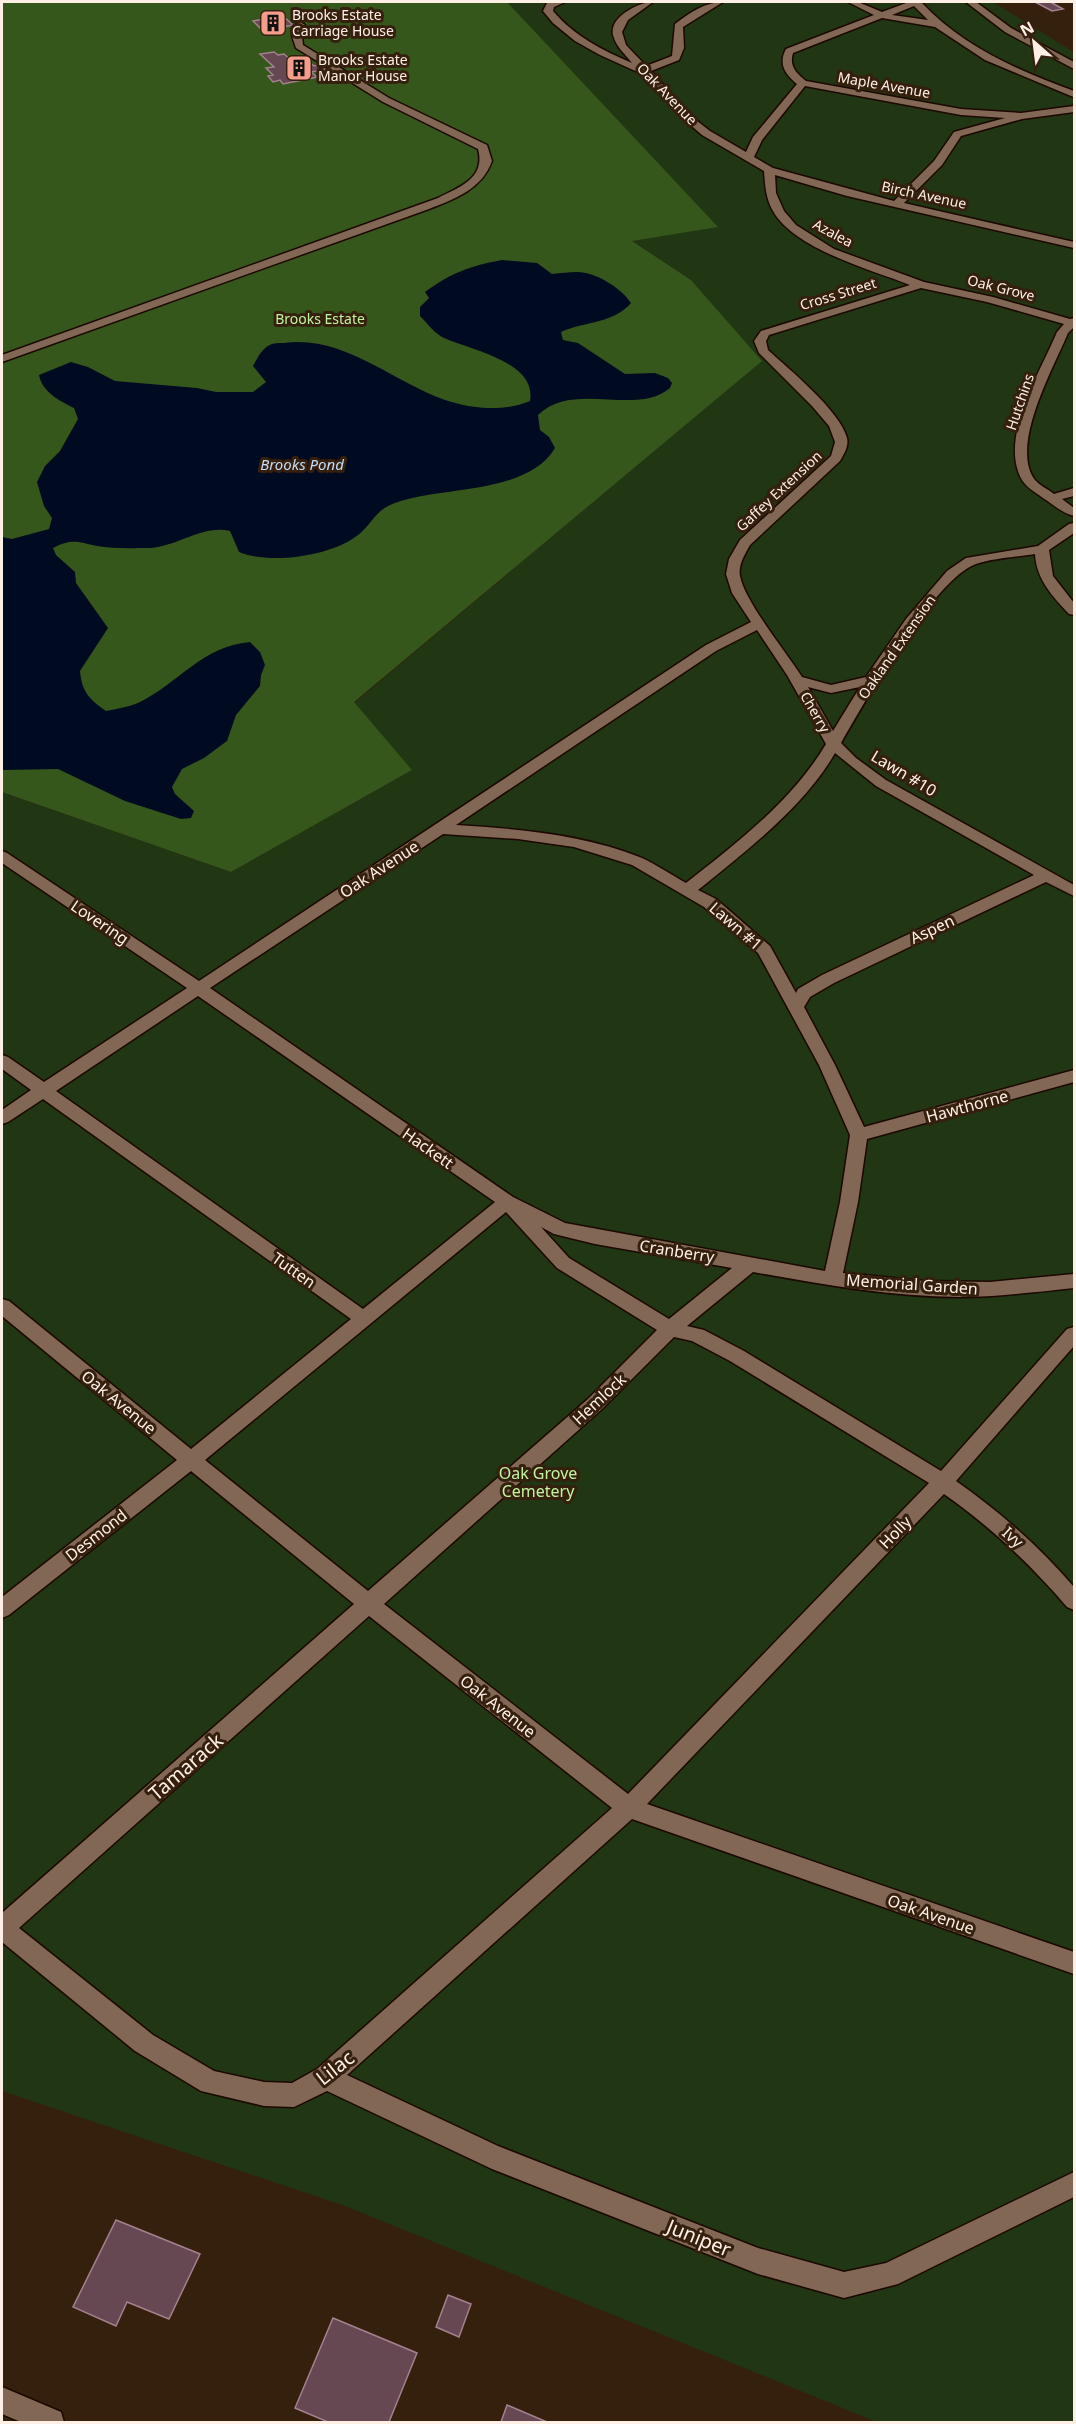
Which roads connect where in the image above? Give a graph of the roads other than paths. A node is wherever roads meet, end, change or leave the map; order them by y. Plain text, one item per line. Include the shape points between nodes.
1 (560, 2) edge
2 (649, 2) edge
3 (718, 2) edge
4 (852, 2) edge
5 (916, 2) edge
6 (971, 2) edge
7 (883, 16) junction
8 (935, 24) junction
9 (300, 25) dead end
10 (1074, 66) edge
11 (644, 71) junction
12 (803, 83) junction
13 (1074, 94) edge
14 (1074, 109) edge
15 (961, 112) junction
16 (1021, 116) junction
17 (958, 134) junction
18 (748, 158) junction
19 (769, 170) junction
20 (897, 204) junction
21 (1074, 245) edge
22 (921, 285) junction
23 (1073, 322) edge
24 (765, 333) joint
25 (2, 358) edge
26 (1074, 492) edge
27 (1052, 498) junction
28 (1074, 512) edge
29 (1074, 527) edge
30 (1042, 549) junction
31 (1074, 611) edge
32 (759, 623) junction
33 (798, 680) junction
34 (873, 680) junction
35 (833, 743) junction
36 (440, 829) junction
37 (2, 856) edge
38 (1047, 875) junction
39 (688, 889) junction
40 (1074, 891) edge
41 (198, 988) junction
42 (796, 1006) junction
43 (2, 1061) edge
44 (1074, 1076) edge
45 (42, 1090) junction
46 (2, 1118) edge
47 (859, 1135) junction
48 (507, 1202) junction
49 (751, 1263) junction
50 (833, 1279) junction
51 (1074, 1281) edge
52 (2, 1306) edge
53 (364, 1319) junction
54 (670, 1329) junction
55 (1074, 1334) edge
56 (190, 1461) junction
57 (943, 1482) junction
58 (1074, 1601) edge
59 (4, 1604) edge
60 (370, 1605) junction
61 (629, 1808) junction
62 (2, 1928) edge
63 (1074, 1963) edge
64 (326, 2078) junction
65 (1074, 2184) edge
66 (2, 2400) edge
67 (51, 2422) edge

1 - 11 street via 550,5 548,11 561,25 595,49
2 - 11 street, Oak Avenue via 625,18 616,33
3 - 11 street via 678,27 679,48 675,58
4 - 7 street
5 - 7 street
5 - 8 street
6 - 10 street via 1008,30
7 - 8 street
7 - 12 street via 789,51 786,67
8 - 13 street via 996,61
9 - 25 street via 299,46 395,105 483,147 488,156 478,180 398,216
11 - 18 street, Oak Avenue via 689,119
12 - 15 street, Maple Avenue
12 - 18 street via 757,139
14 - 16 street
15 - 16 street, Maple Avenue
15 - 17 street
16 - 17 street
17 - 20 street via 938,163
18 - 19 street, Oak Avenue
19 - 20 street, Birch Avenue
19 - 22 street, Azalea via 778,212 792,227 830,251
20 - 21 street, Birch Avenue
22 - 23 street, Oak Grove
22 - 24 street, Cross Street
23 - 27 street, Hutchins via 1063,332 1022,433 1028,477
24 - 32 street, Gaffey Extension via 760,341 763,351 826,415 841,437 841,446 836,458 745,543 736,559 733,574 739,593
26 - 27 street
27 - 28 street, Hutchins
29 - 30 street
30 - 31 street via 1041,565 1046,578
30 - 34 street, Oakland Extension via 960,566 915,617
32 - 33 street, Cherry
32 - 36 street, Oak Avenue via 711,648
33 - 34 street, Cherry via 831,689
33 - 35 street, Cherry
34 - 35 street, Oakland Extension
35 - 38 street, Lawn #10 via 880,783
35 - 39 street via 812,776 774,817
36 - 39 street, Lawn #1 via 518,834 576,843 638,862
36 - 41 street, Oak Avenue
37 - 41 street, Lovering
38 - 40 street
38 - 42 street, Aspen via 828,979 804,993
39 - 42 street, Lawn #1 via 764,950
41 - 45 street, Oak Avenue
41 - 48 street, Hackett
42 - 47 street, Lawn #1
43 - 45 street, Tutten
44 - 47 street, Hawthorne
45 - 46 street, Oak Avenue
45 - 53 street, Tutten
47 - 50 street
48 - 49 street, Cranberry via 560,1229
48 - 53 street
48 - 54 street via 563,1263
49 - 50 street, Memorial Garden
49 - 54 street, Cranberry
50 - 51 street, Memorial Garden via 924,1288 990,1289
52 - 56 street, Oak Avenue
53 - 56 street
54 - 57 street via 697,1335 737,1356
54 - 60 street, Hemlock via 595,1404
55 - 57 street
56 - 59 street, Desmond
56 - 60 street, Oak Avenue
57 - 58 street, Ivy via 987,1513 1041,1562
57 - 61 street, Holly
60 - 61 street, Oak Avenue
60 - 62 street, Tamarack
61 - 63 street, Oak Avenue
61 - 64 street, Lilac
62 - 64 street, Lilac via 144,2043 210,2082 264,2094 294,2095
64 - 65 street, Juniper via 492,2156 758,2261 844,2285 889,2275
66 - 67 street

